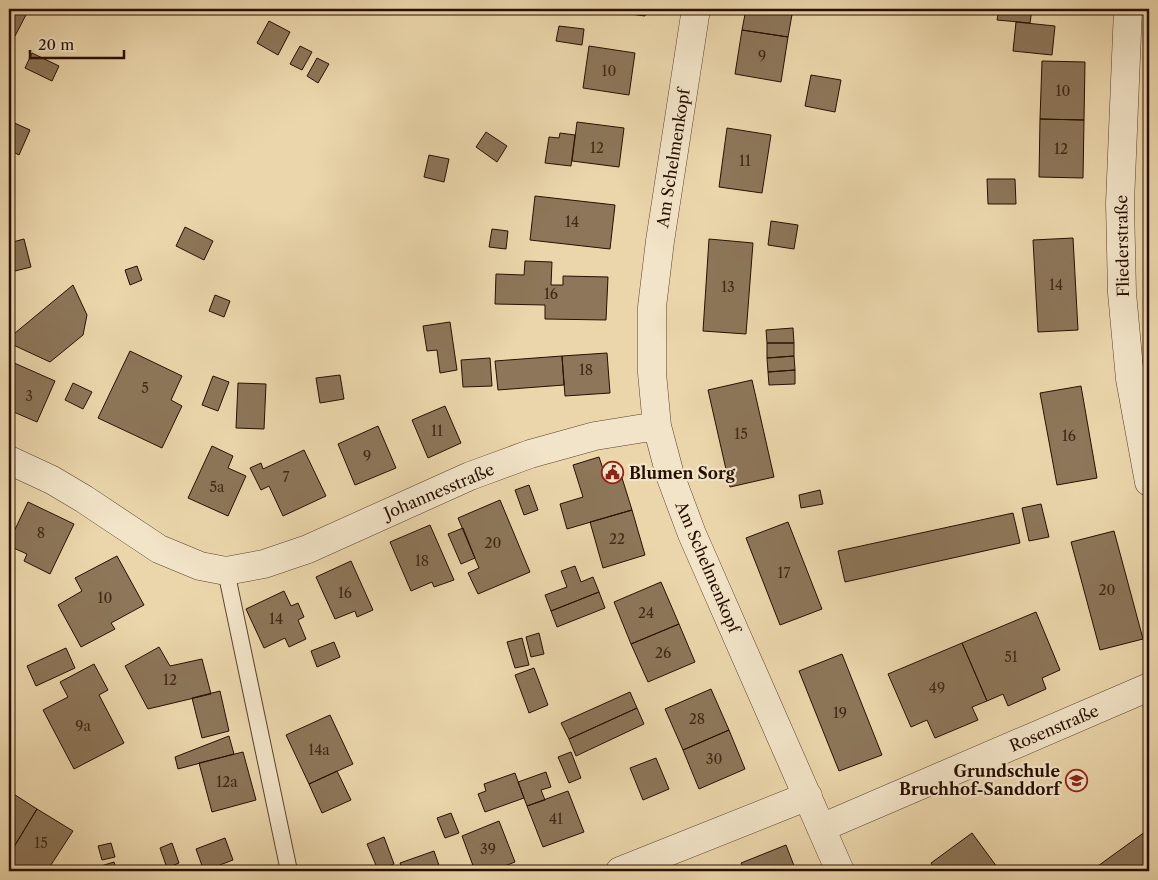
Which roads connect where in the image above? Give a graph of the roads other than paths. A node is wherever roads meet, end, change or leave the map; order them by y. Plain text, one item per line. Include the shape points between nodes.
1 (696, 9) edge
2 (1128, 9) edge
3 (657, 426) junction
4 (9, 460) edge
5 (1149, 482) edge
6 (226, 571) junction
7 (1149, 687) edge
8 (808, 796) junction
9 (821, 828) junction
10 (289, 871) edge
11 (620, 871) edge
12 (840, 871) edge

1 - 3 street, Am Schelmenkopf via 652,307 652,373
2 - 5 street, Fliederstraße via 1120,203 1122,293 1130,379
3 - 6 street, Johannesstraße via 595,436 530,454 470,476 308,549 264,564
3 - 8 street, Am Schelmenkopf via 670,475 692,534
4 - 6 street, Johannesstraße via 52,480 159,549 200,566
6 - 10 lane
7 - 9 street, Rosenstraße
8 - 9 street, Am Schelmenkopf
8 - 11 street
9 - 12 street, Am Schelmenkopf

